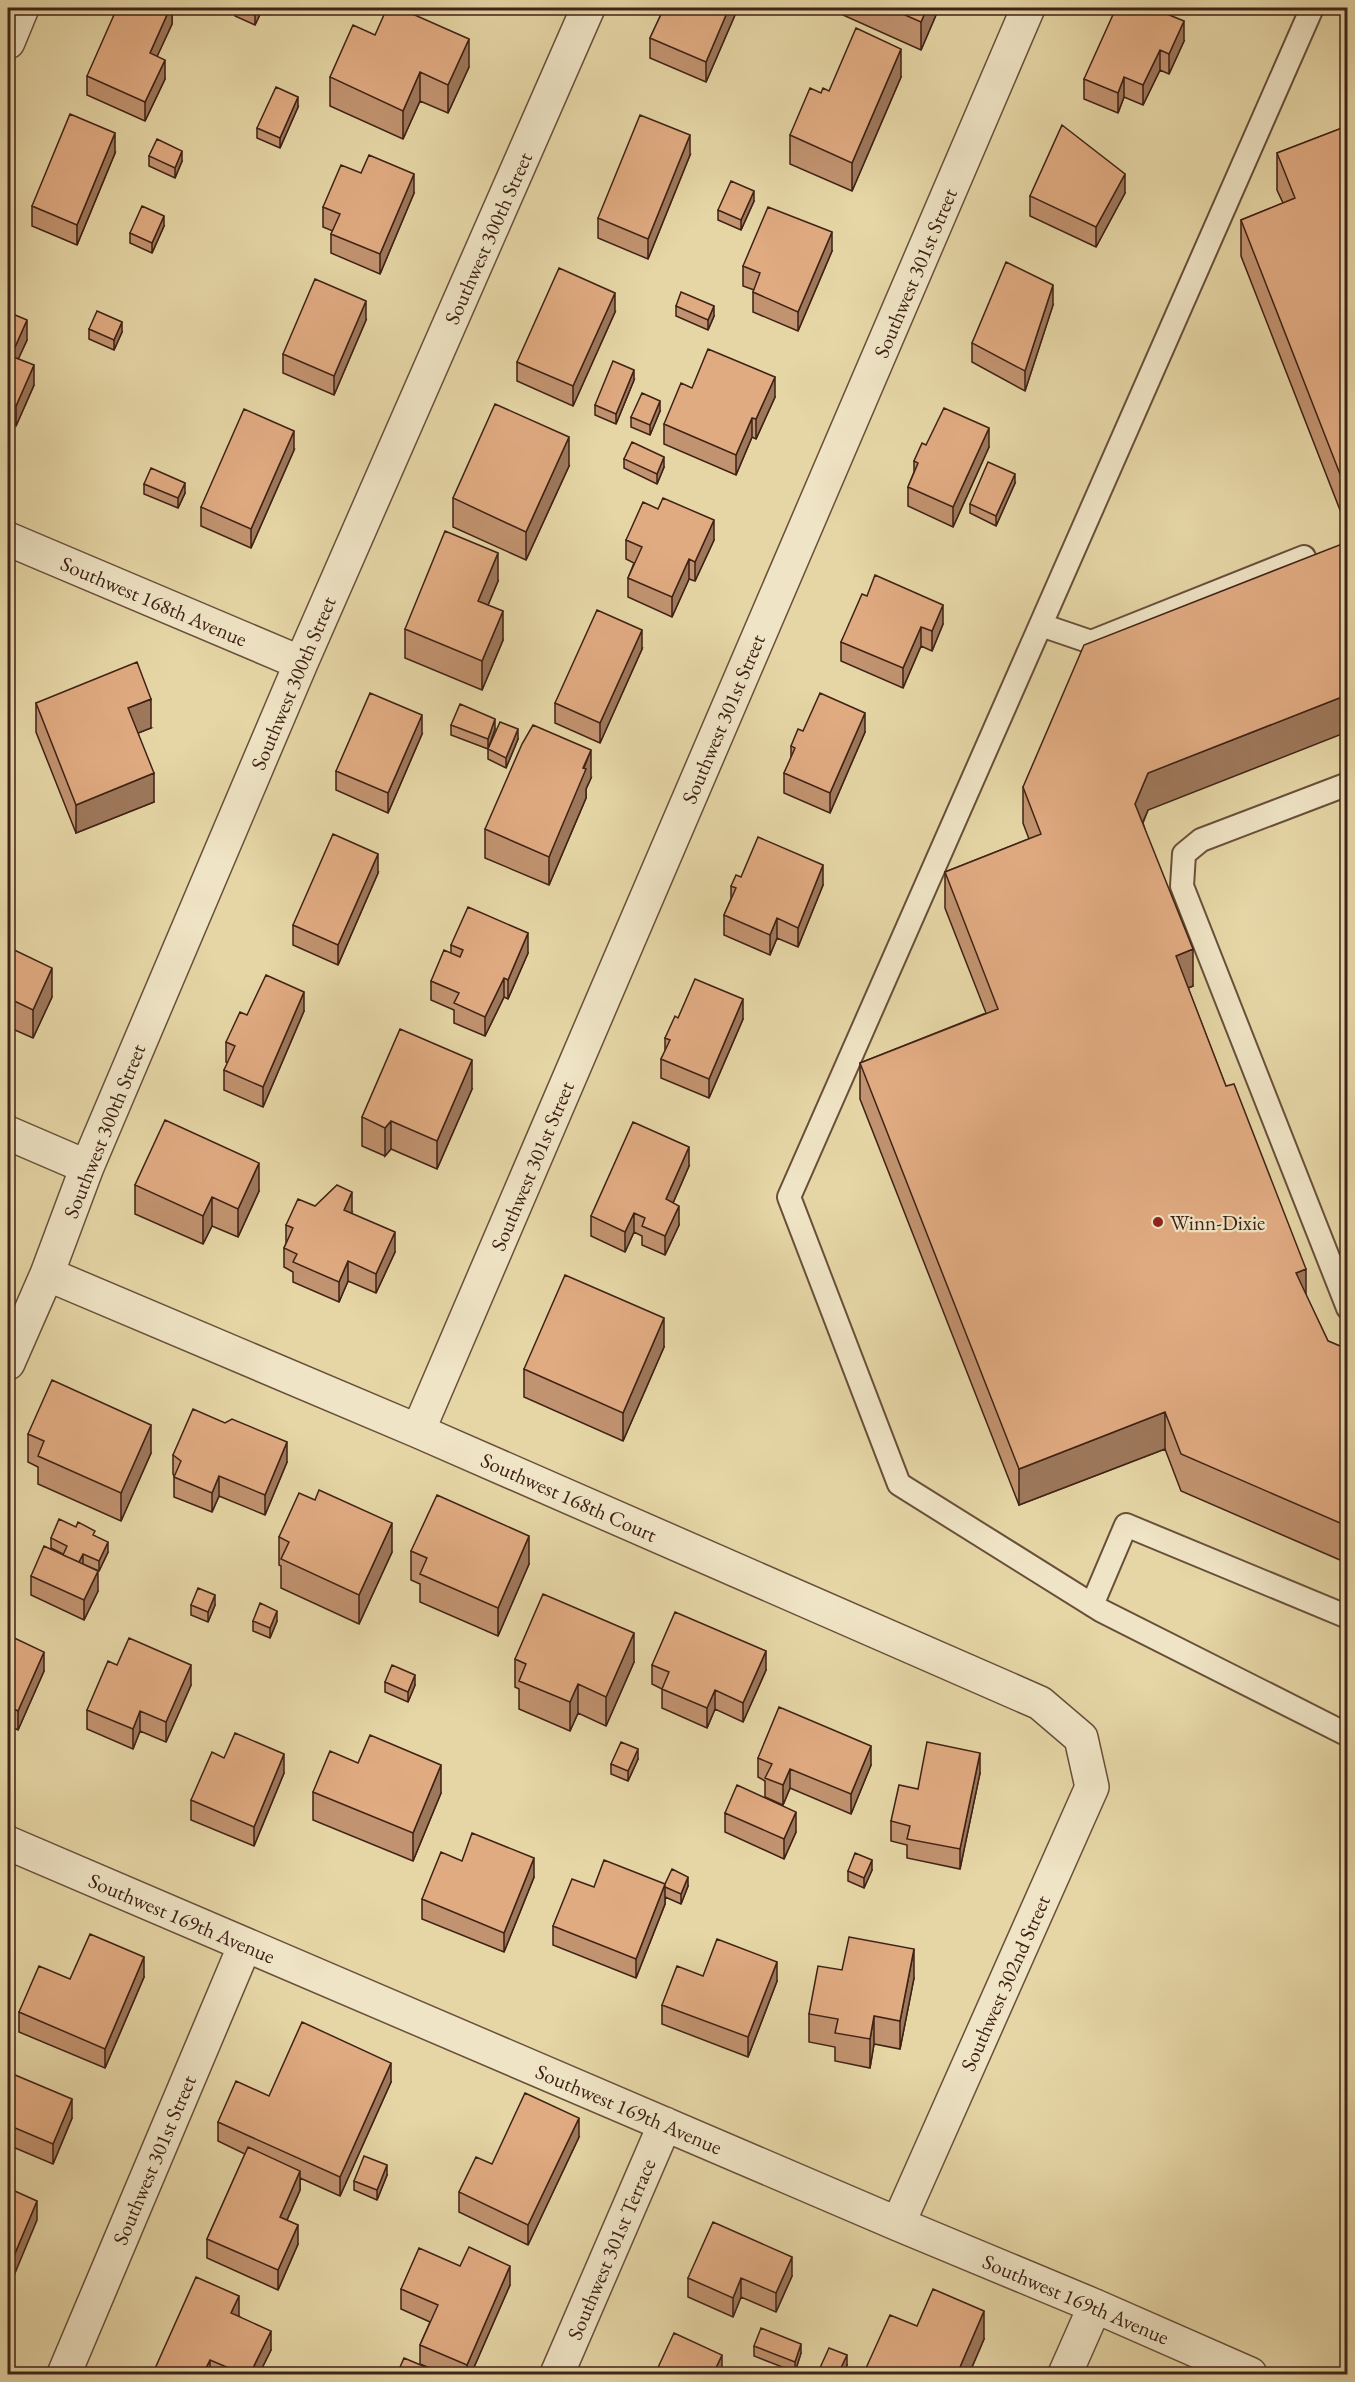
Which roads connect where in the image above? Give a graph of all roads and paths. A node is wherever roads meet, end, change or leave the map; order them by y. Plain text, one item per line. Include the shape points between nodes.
1 (22, 8) edge
2 (588, 8) edge
3 (1028, 8) edge
4 (1312, 8) edge
5 (8, 42) edge
6 (8, 539) edge
7 (1304, 557) edge
8 (1041, 625) junction
9 (301, 663) junction
10 (1347, 784) edge
11 (8, 1133) edge
12 (87, 1167) junction
13 (47, 1274) junction
14 (1347, 1308) edge
15 (8, 1364) edge
16 (418, 1431) junction
17 (1092, 1605) junction
18 (1347, 1617) edge
19 (1347, 1735) edge
20 (1081, 1738) joint
21 (8, 1843) edge
22 (245, 1945) junction
23 (665, 2124) junction
24 (898, 2224) junction
25 (1095, 2306) junction
26 (64, 2374) edge
27 (557, 2374) edge
28 (1065, 2374) edge
29 (1250, 2374) edge

1 - 5 street
2 - 9 street, Southwest 300th Street
3 - 16 street, Southwest 301st Street
4 - 8 lane
6 - 9 street, Southwest 168th Avenue
7 - 8 lane via 1091,642
8 - 17 lane via 789,1197 899,1484
9 - 12 street, Southwest 300th Street
10 - 14 lane via 1202,840 1184,854 1182,886
11 - 12 street
12 - 13 street, Southwest 300th Street
13 - 15 street, Southwest 300th Street
13 - 16 street, Southwest 168th Court
16 - 20 street, Southwest 168th Court via 1040,1703
17 - 18 lane via 1126,1526
17 - 19 lane
20 - 24 street, Southwest 302nd Street via 1092,1787
21 - 22 street, Southwest 169th Avenue
22 - 23 street, Southwest 169th Avenue
22 - 26 street, Southwest 301st Street
23 - 24 street, Southwest 169th Avenue
23 - 27 street, Southwest 301st Terrace
24 - 25 street, Southwest 169th Avenue
25 - 28 street
25 - 29 street, Southwest 169th Avenue

